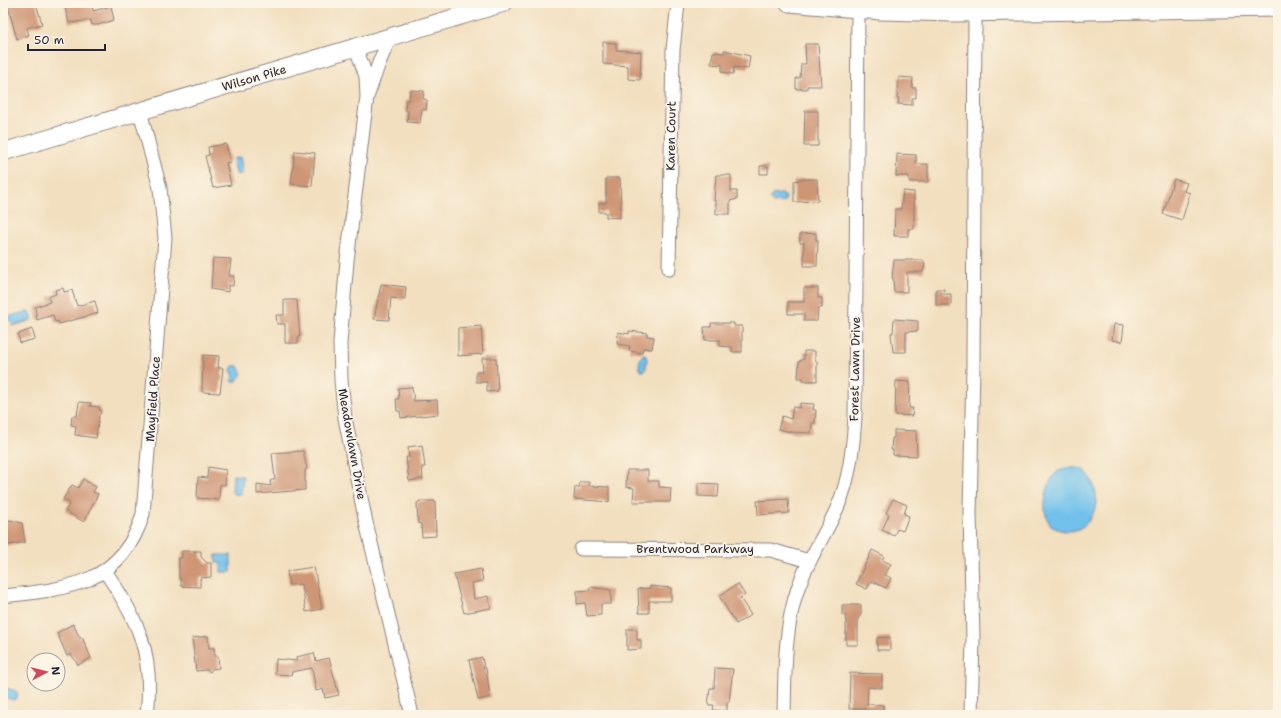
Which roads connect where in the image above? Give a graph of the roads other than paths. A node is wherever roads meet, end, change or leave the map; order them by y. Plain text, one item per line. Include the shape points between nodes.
1 (504, 3) edge
2 (678, 3) edge
3 (789, 3) edge
4 (1278, 8) edge
5 (858, 10) junction
6 (975, 13) junction
7 (390, 37) junction
8 (356, 48) junction
9 (367, 97) junction
10 (140, 111) junction
11 (3, 152) edge
12 (669, 269) dead end
13 (580, 549) dead end
14 (809, 561) junction
15 (105, 571) junction
16 (3, 596) edge
17 (147, 715) edge
18 (412, 715) edge
19 (784, 715) edge
20 (971, 715) edge

1 - 7 main road, Wilson Pike
2 - 12 street, Karen Court via 673,50
3 - 5 main road
4 - 6 main road
5 - 6 main road
5 - 14 street, Forest Lawn Drive via 854,430 845,488
6 - 20 street via 970,514
7 - 8 main road, Wilson Pike
7 - 9 street, Meadowlawn Drive
8 - 9 street, Meadowlawn Drive via 366,76
8 - 10 main road, Wilson Pike
9 - 18 street, Meadowlawn Drive via 347,261 340,343 341,380 345,418 365,518
10 - 11 main road, Wilson Pike
10 - 15 street, Mayfield Place via 161,193 165,232 163,266 144,505 139,525 129,545
13 - 14 street, Brentwood Parkway via 771,550
14 - 19 street, Forest Lawn Drive via 795,596 786,638
15 - 16 street, Mayfield Place via 71,586
15 - 17 street via 130,610 143,643 148,677

